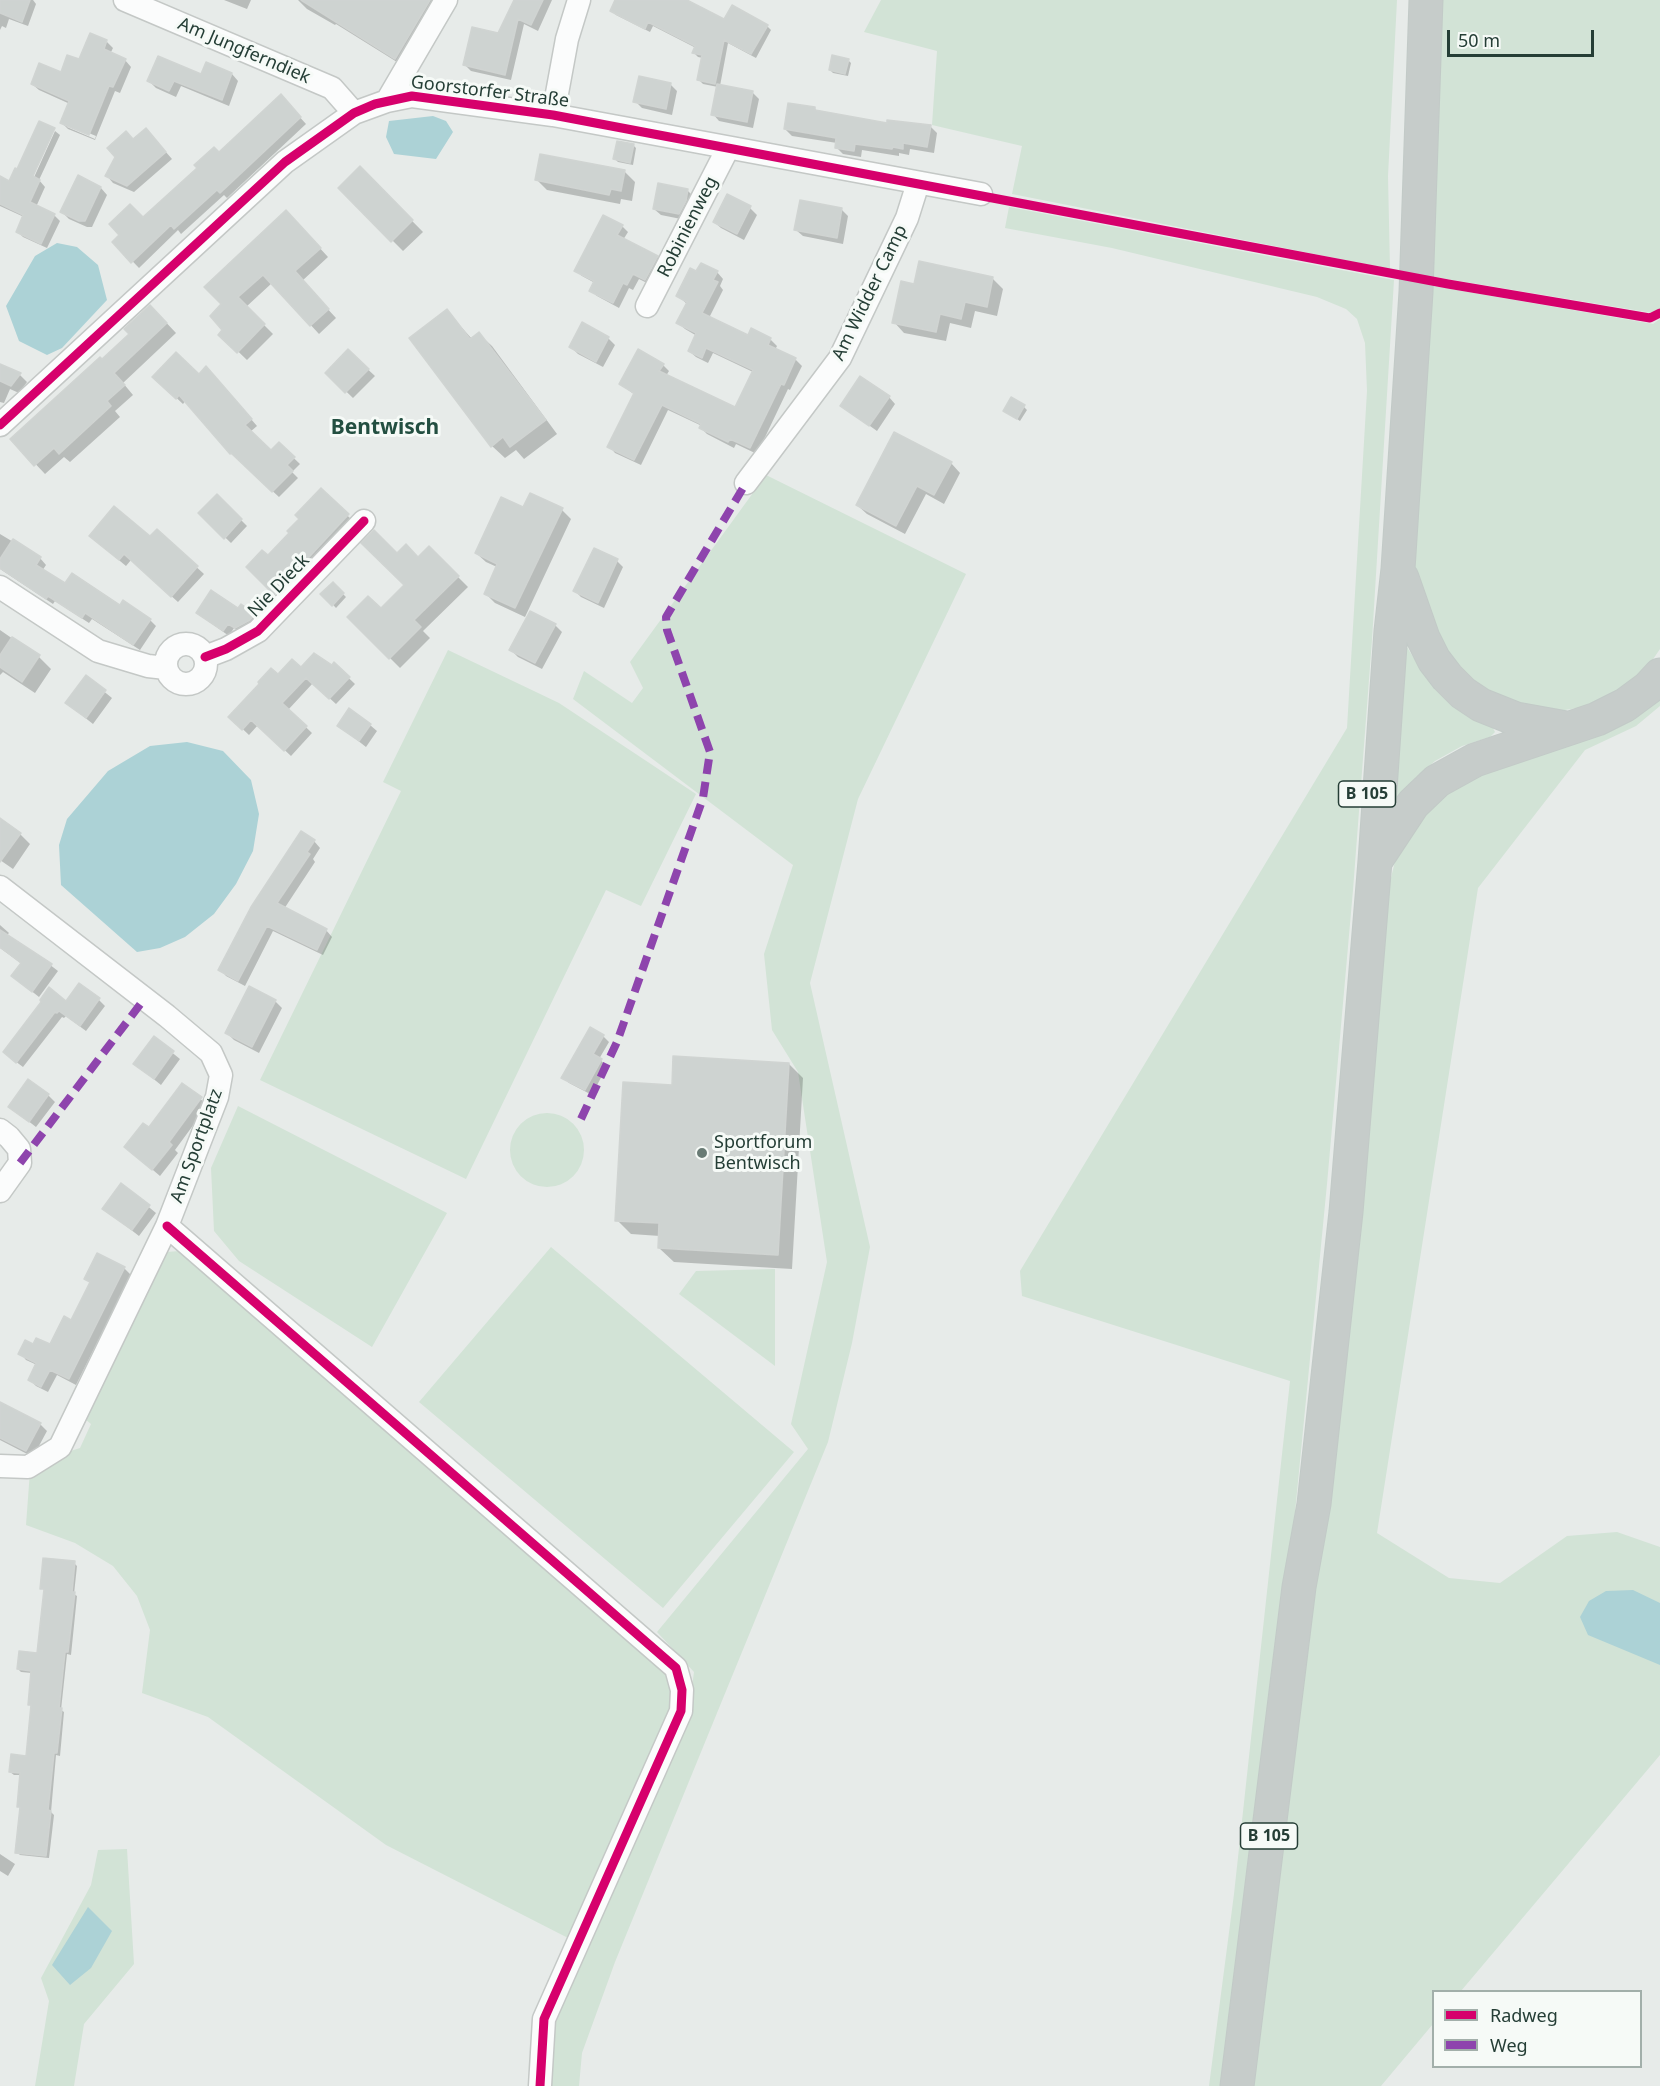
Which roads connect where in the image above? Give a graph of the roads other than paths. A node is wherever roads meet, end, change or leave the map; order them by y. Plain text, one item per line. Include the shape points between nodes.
1 (125, 0) edge
2 (446, 0) edge
3 (579, 0) edge
4 (1409, 0) edge
5 (1426, 0) edge
6 (387, 100) junction
7 (354, 113) junction
8 (553, 115) junction
9 (729, 148) junction
10 (918, 183) junction
11 (981, 194) dead end
12 (647, 306) dead end
13 (0, 426) edge
14 (746, 483) dead end
15 (364, 521) dead end
16 (1398, 568) junction
17 (0, 587) edge
18 (1660, 675) edge
19 (1567, 729) junction
20 (1375, 861) junction
21 (0, 887) edge
22 (0, 1130) edge
23 (0, 1191) edge
24 (167, 1226) junction
25 (0, 1466) edge
26 (1299, 1587) junction
27 (540, 2086) edge
28 (1237, 2086) edge

1 - 7 street, Am Jungferndiek via 332,88
2 - 6 street
3 - 8 street via 567,39
4 - 26 highway, B 105 via 1385,533 1360,891 1303,1505
5 - 16 highway, B 105 via 1416,292
6 - 7 street, Goorstorfer Straße
6 - 8 street, Goorstorfer Straße via 412,96
7 - 13 street, Goorstorfer Straße via 285,162
8 - 9 street, Goorstorfer Straße
9 - 10 street, Goorstorfer Straße
9 - 12 street, Robinienweg
10 - 11 street, Goorstorfer Straße
10 - 14 street, Am Widder Camp via 907,218 840,358
15 - 17 street, Nie Dieck via 258,631 205,657 193,645 176,646 166,659 166,668 98,651
16 - 19 highway via 1430,653 1463,693 1516,719
16 - 20 highway, B 105
18 - 19 highway via 1625,705
19 - 20 highway via 1475,760 1437,781 1413,804
20 - 26 highway, B 105 via 1346,1212 1314,1504
21 - 24 street, Am Sportplatz via 211,1053 221,1075 218,1097
22 - 23 street via 19,1149 20,1163
24 - 25 street, Am Sportplatz via 60,1447 28,1467
24 - 27 street via 676,1668 682,1690 681,1711 544,2019
26 - 28 highway, B 105

